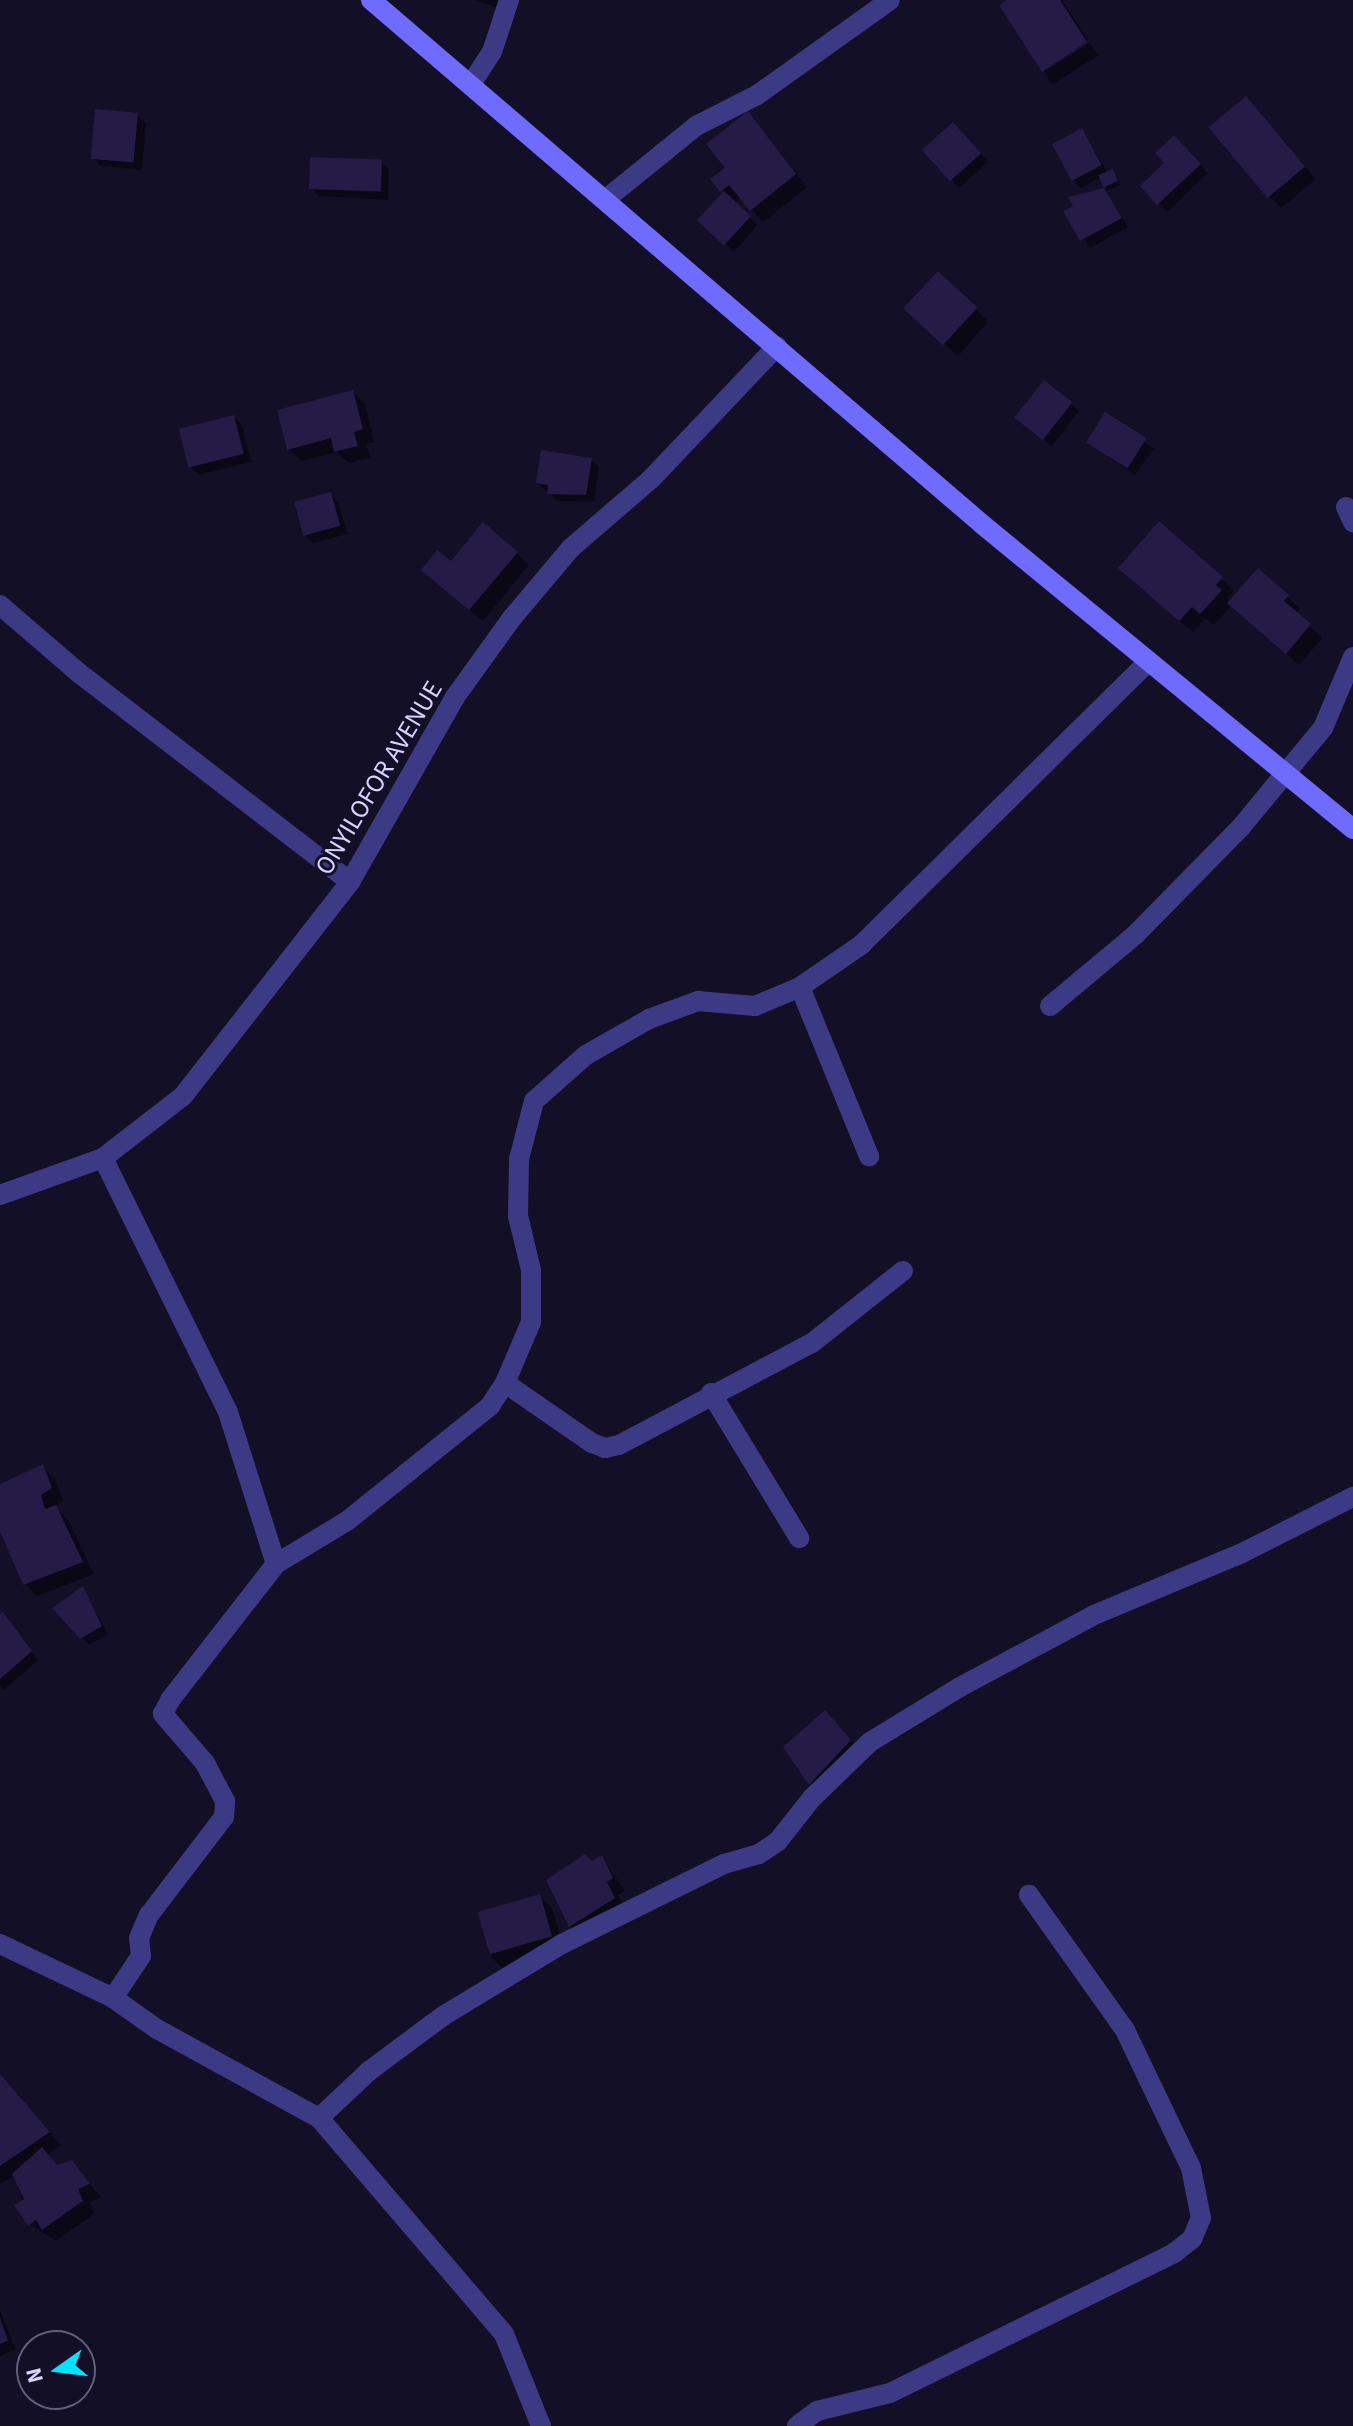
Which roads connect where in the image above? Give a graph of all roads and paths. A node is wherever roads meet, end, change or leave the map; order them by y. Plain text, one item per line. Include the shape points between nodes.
1 (371, 0) edge
2 (509, 0) edge
3 (890, 0) edge
4 (471, 84) junction
5 (606, 199) junction
6 (777, 346) junction
7 (0, 605) edge
8 (1353, 657) edge
9 (1149, 661) junction
10 (1283, 771) junction
11 (1353, 829) edge
12 (350, 882) junction
13 (800, 987) junction
14 (1050, 1006) dead end
15 (869, 1156) dead end
16 (103, 1158) junction
17 (0, 1195) edge
18 (903, 1271) dead end
19 (505, 1383) junction
20 (711, 1393) junction
21 (1353, 1497) edge
22 (799, 1538) dead end
23 (276, 1564) junction
24 (1029, 1895) dead end
25 (0, 1944) edge
26 (113, 1998) junction
27 (319, 2118) junction
28 (541, 2426) edge
29 (797, 2426) edge

1 - 4 main road
2 - 4 street via 492,52
3 - 5 street via 757,95 696,126
4 - 5 main road
5 - 6 main road
6 - 9 main road
6 - 12 street, ONYILOFOR AVENUE via 651,479 571,548 512,618 455,697
7 - 12 street via 79,673
8 - 10 street via 1323,728
9 - 10 main road
9 - 13 street via 861,945
10 - 11 main road
10 - 14 street via 1241,827 1135,935
12 - 16 street, ONYILOFOR AVENUE via 183,1096
13 - 15 street
13 - 19 street via 755,1006 698,1001 649,1019 586,1055 534,1101 519,1159 518,1216 531,1270 531,1322
16 - 17 street, ONYILOFOR AVENUE
16 - 23 street via 228,1412
18 - 20 street via 812,1343
19 - 20 street via 605,1448
19 - 23 street via 490,1406 347,1521
20 - 22 street
21 - 27 street via 1240,1554 1094,1615 947,1695 870,1742 812,1798 778,1841 759,1854 724,1864 562,1944 443,2016 369,2071
23 - 26 street via 163,1714 205,1763 225,1801 224,1817 149,1915 139,1938 141,1956
24 - 29 street via 1125,2030 1191,2168 1201,2218 1192,2239 1174,2253 890,2393 817,2411
25 - 26 street
26 - 27 street via 157,2029
27 - 28 street via 504,2334

